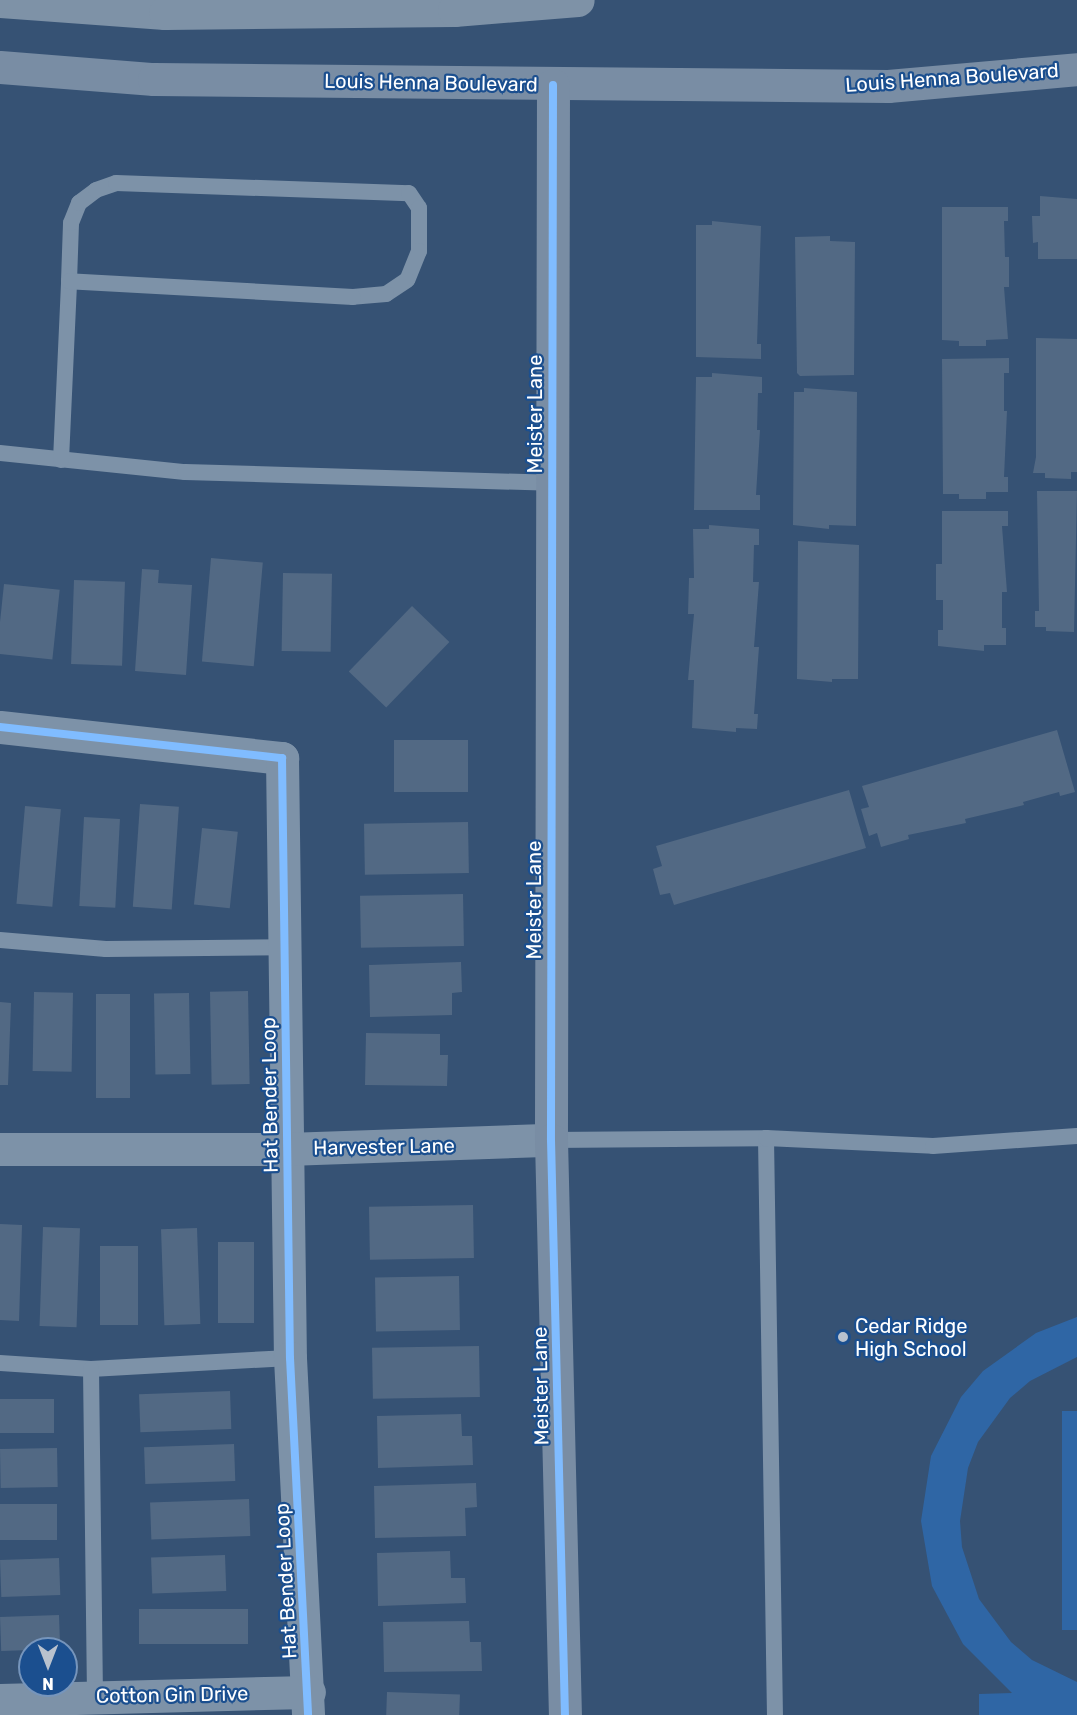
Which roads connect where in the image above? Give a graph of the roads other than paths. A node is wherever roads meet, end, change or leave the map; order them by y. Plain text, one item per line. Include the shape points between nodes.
1 (578, 0) edge
2 (0, 1) edge
3 (0, 67) edge
4 (1077, 69) edge
5 (553, 85) junction
6 (69, 281) junction
7 (0, 453) edge
8 (61, 460) junction
9 (551, 483) junction
10 (0, 727) edge
11 (0, 940) edge
12 (284, 947) junction
13 (1077, 1136) edge
14 (765, 1138) junction
15 (551, 1140) junction
16 (0, 1149) edge
17 (287, 1149) junction
18 (290, 1358) junction
19 (0, 1364) edge
20 (91, 1369) junction
21 (95, 1696) junction
22 (0, 1700) edge
23 (308, 1703) edge
24 (565, 1715) edge
25 (776, 1715) edge

1 - 2 highway via 454,10 165,13
3 - 5 street, Louis Henna Boulevard via 154,79
4 - 5 street, Louis Henna Boulevard via 888,86
5 - 9 street, Meister Lane
6 - 6 lane via 71,223 78,203 116,183 410,193 418,208 419,251 407,280 386,294 352,297
6 - 8 lane
7 - 8 lane
8 - 9 lane via 185,472
9 - 15 street, Meister Lane
10 - 12 street, Hat Bender Loop via 282,758
11 - 12 lane via 106,949
12 - 17 street, Hat Bender Loop
13 - 14 lane via 933,1146
14 - 15 lane
14 - 25 lane
15 - 17 street, Harvester Lane
15 - 24 street, Meister Lane
16 - 17 street, Harvester Lane
17 - 18 street, Hat Bender Loop
18 - 20 lane
18 - 23 street, Hat Bender Loop
19 - 20 lane
20 - 21 lane
21 - 22 street, Cotton Gin Drive
21 - 23 street, Cotton Gin Drive

